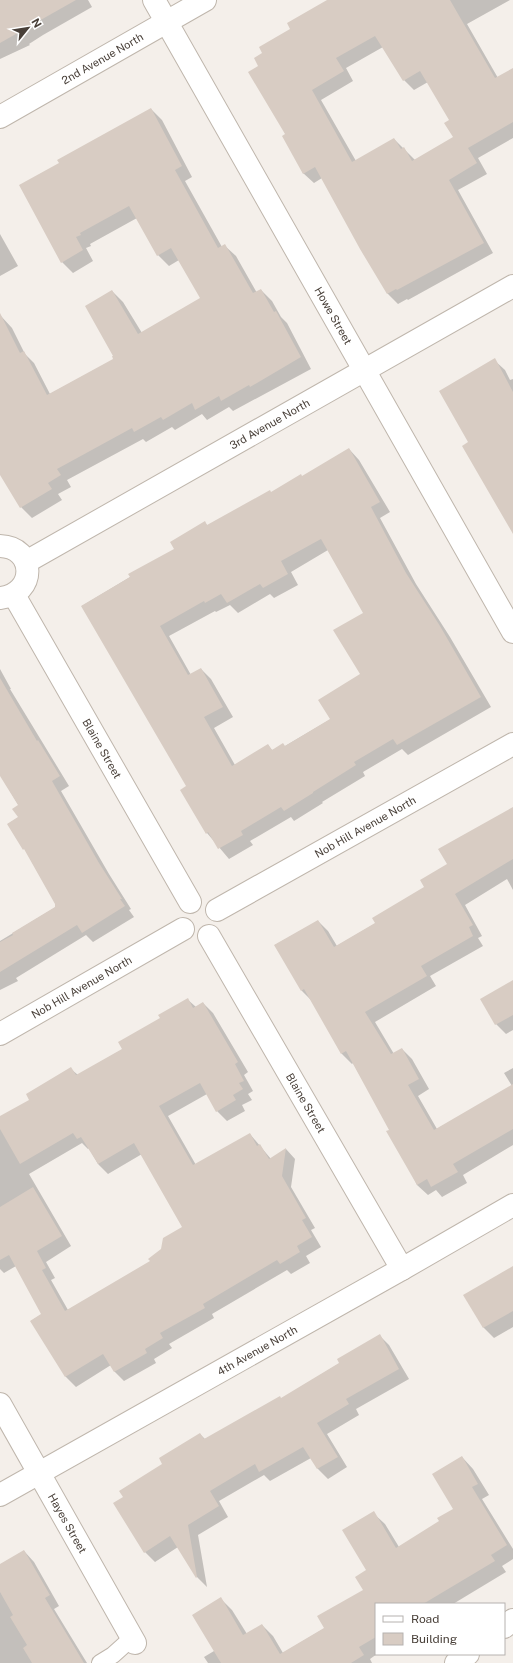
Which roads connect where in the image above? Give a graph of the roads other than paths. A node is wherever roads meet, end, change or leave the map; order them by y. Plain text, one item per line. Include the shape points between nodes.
1 (154, 0) edge
2 (205, 0) edge
3 (166, 22) junction
4 (0, 117) edge
5 (513, 286) edge
6 (363, 370) junction
7 (0, 546) edge
8 (26, 562) junction
9 (7, 597) edge
10 (513, 632) edge
11 (513, 744) edge
12 (190, 902) junction
13 (217, 910) junction
14 (183, 929) junction
15 (209, 936) junction
16 (0, 1034) edge
17 (513, 1205) edge
18 (402, 1270) junction
19 (0, 1404) edge
20 (40, 1473) junction
21 (0, 1495) edge
22 (513, 1620) edge
23 (505, 1626) edge
24 (134, 1640) joint
25 (467, 1655) edge
26 (100, 1663) edge
27 (456, 1663) edge

1 - 3 street, Howe Street
2 - 3 street, 2nd Avenue North
3 - 4 street, 2nd Avenue North
3 - 6 street, Howe Street
5 - 6 street, 3rd Avenue North
6 - 8 street, 3rd Avenue North
6 - 10 street, Howe Street
7 - 8 street via 14,549
8 - 9 street via 27,579 23,587
9 - 12 street, Blaine Street
11 - 13 street, Nob Hill Avenue North
12 - 13 street via 204,899
12 - 14 street via 181,915
13 - 15 street via 218,926
14 - 15 street via 196,938
14 - 16 street, Nob Hill Avenue North
15 - 18 street, Blaine Street
17 - 18 street, 4th Avenue North
18 - 20 street, 4th Avenue North
19 - 20 street, Hayes Street
20 - 21 street, 4th Avenue North
20 - 24 street, Hayes Street
22 - 23 street
24 - 26 lane
25 - 27 street

